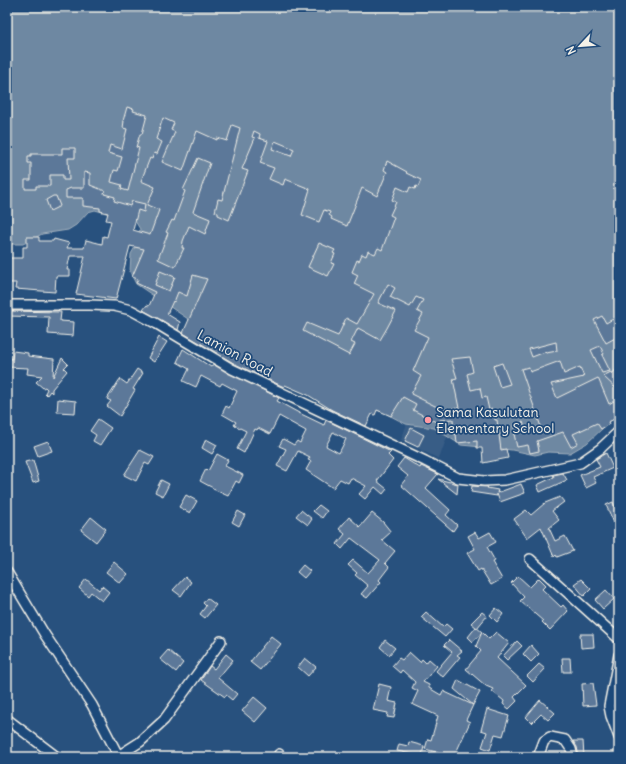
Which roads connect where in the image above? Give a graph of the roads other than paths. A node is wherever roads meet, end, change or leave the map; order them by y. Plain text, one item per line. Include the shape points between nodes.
1 (7, 305) edge
2 (619, 431) edge
3 (530, 560) dead end
4 (7, 572) edge
5 (619, 639) edge
6 (221, 641) dead end
7 (619, 655) edge
8 (7, 720) edge
9 (619, 737) edge
10 (118, 756) edge
11 (57, 757) edge
12 (538, 757) edge
13 (573, 757) edge

1 - 2 street, Lamion Road via 90,305 131,310 232,369 465,480 505,480 580,462 600,449
3 - 5 street
4 - 10 street via 92,705
6 - 10 street via 164,720 140,742
7 - 9 street via 609,706 610,716
8 - 11 street
12 - 13 street via 544,741 550,737 565,740

